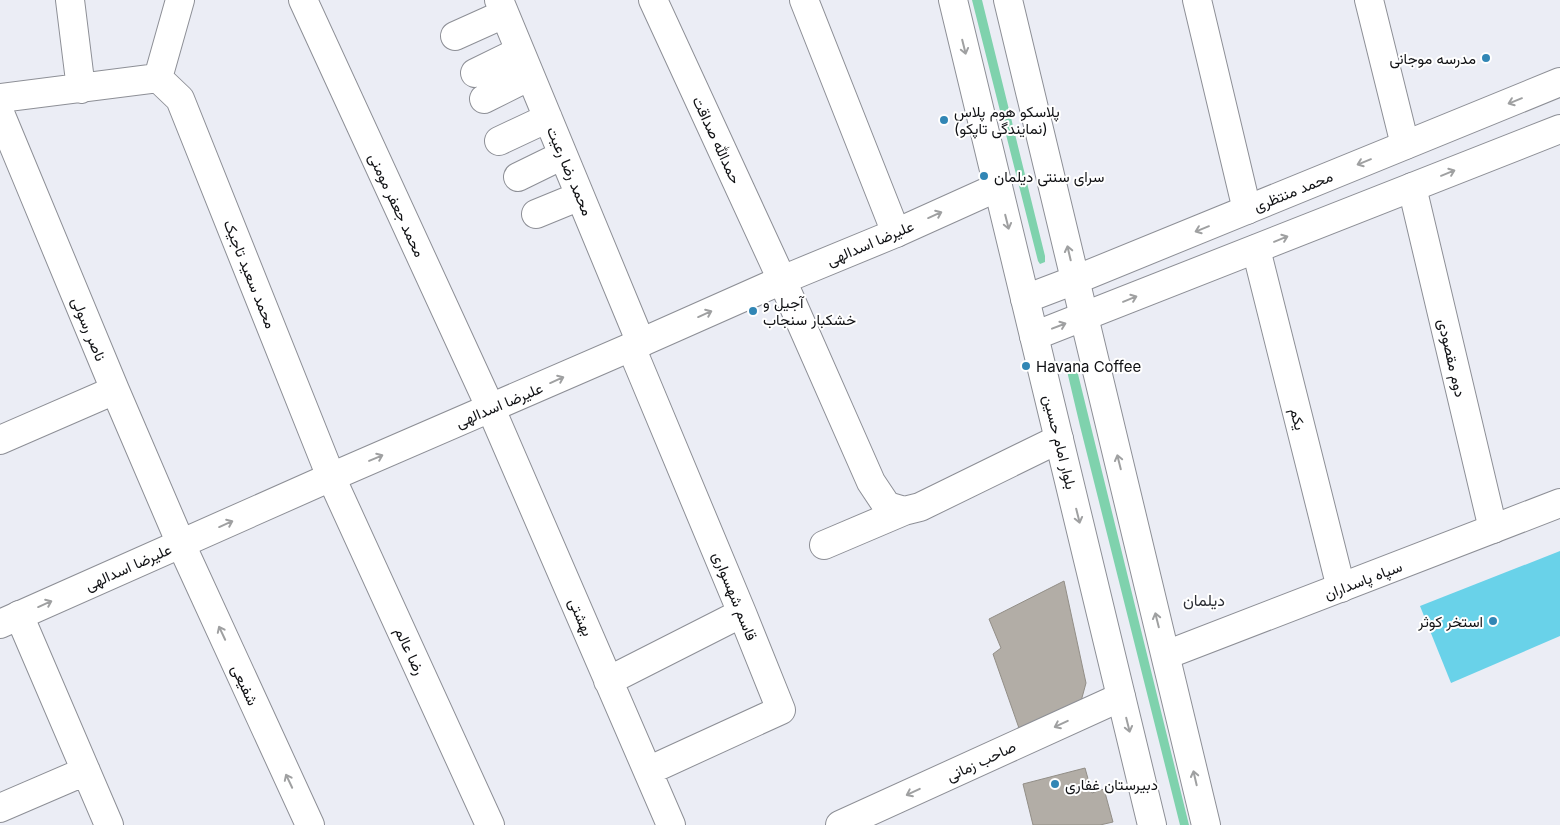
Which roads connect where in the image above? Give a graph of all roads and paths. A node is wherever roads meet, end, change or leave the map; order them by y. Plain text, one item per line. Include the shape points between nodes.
1 (70, 0) edge
2 (180, 0) edge
3 (303, 0) edge
4 (653, 0) edge
5 (804, 0) edge
6 (953, 0) edge
7 (1008, 0) edge
8 (1197, 0) edge
9 (1368, 0) edge
10 (502, 7) edge
11 (455, 36) dead end
12 (520, 51) junction
13 (476, 73) dead end
14 (530, 76) junction
15 (158, 78) junction
16 (1560, 82) edge
17 (81, 88) junction
18 (0, 98) edge
19 (484, 99) dead end
20 (0, 113) edge
21 (548, 118) junction
22 (1559, 132) edge
23 (499, 141) dead end
24 (1405, 145) junction
25 (563, 155) junction
26 (518, 178) dead end
27 (998, 187) junction
28 (1412, 187) junction
29 (580, 196) junction
30 (1247, 210) junction
31 (536, 214) dead end
32 (896, 233) junction
33 (1167, 243) junction
34 (1256, 249) junction
35 (782, 280) junction
36 (1076, 280) junction
37 (1178, 280) junction
38 (1025, 299) junction
39 (1084, 317) junction
40 (1034, 336) junction
41 (636, 345) junction
42 (115, 390) junction
43 (491, 409) junction
44 (1059, 439) junction
45 (0, 440) edge
46 (331, 477) junction
47 (1560, 503) edge
48 (895, 509) junction
49 (1493, 529) junction
50 (181, 544) junction
51 (824, 545) dead end
52 (1341, 588) junction
53 (742, 613) junction
54 (9, 619) edge
55 (1166, 655) junction
56 (608, 681) junction
57 (1121, 697) junction
58 (648, 770) junction
59 (86, 772) junction
60 (0, 808) edge
61 (109, 825) edge
62 (310, 825) edge
63 (490, 825) edge
64 (671, 825) edge
65 (840, 825) edge
66 (1152, 825) edge
67 (1206, 825) edge

1 - 17 street
2 - 15 street
3 - 43 street, محمد جعفر مومنی
4 - 35 street, حمدالله صداقت
5 - 32 street
6 -> 27 street, بلوار امام حسین
36 -> 7 street
8 - 30 street
9 - 24 street
10 - 11 street
10 - 12 street, محمد رضا رعیت
12 - 13 street
12 - 14 street, محمد رضا رعیت
14 - 19 street
14 - 21 street, محمد رضا رعیت
15 - 17 street
15 - 46 street, محمد سعید تاجیک via 180,99
16 -> 24 street, محمد منتظری
17 - 18 street
20 - 42 street, ناصر رسولی
21 - 23 street
21 - 25 street, محمد رضا رعیت
28 -> 22 street
24 -> 30 street, محمد منتظری
25 - 26 street
25 - 29 street, محمد رضا رعیت
32 -> 27 street, علیرضا اسدالهی
27 -> 38 street, بلوار امام حسین
34 -> 28 street
28 - 49 street, دوم مقصودی
29 - 31 street
29 - 41 street, محمد رضا رعیت
30 -> 33 street, محمد منتظری
32 - 35 street, علیرضا اسدالهی
33 - 36 street, محمد منتظری
33 - 37 street
34 - 37 street
34 - 52 street, یکم
41 -> 35 street, علیرضا اسدالهی
35 - 48 street, حمدالله صداقت via 871,482
36 - 38 street, محمد منتظری
36 - 39 street
39 -> 37 street
38 - 40 street, بلوار امام حسین
40 -> 39 street
55 -> 39 street
40 - 44 street, بلوار امام حسین
43 -> 41 street, علیرضا اسدالهی
41 - 53 street, قاسم شهسواری
42 - 45 street
42 - 50 street, ناصر رسولی
46 -> 43 street, علیرضا اسدالهی
43 - 56 street, بهشتی
44 - 48 street via 920,507
44 -> 57 street, بلوار امام حسین
50 -> 46 street, علیرضا اسدالهی
46 - 63 street, رضا عالم
47 - 49 street, سپاه پاسداران
48 - 51 street
49 - 52 street, سپاه پاسداران
54 -> 50 street, علیرضا اسدالهی
62 -> 50 street, شفیعی
52 - 55 street, سپاه پاسداران
53 - 56 street
53 - 58 street, قاسم شهسواری via 781,710
54 - 59 street
67 -> 55 street
56 - 58 street, بهشتی
57 -> 65 street, صاحب زمانی
57 -> 66 street, بلوار امام حسین
58 - 64 street, بهشتی
59 - 60 street
59 - 61 street

